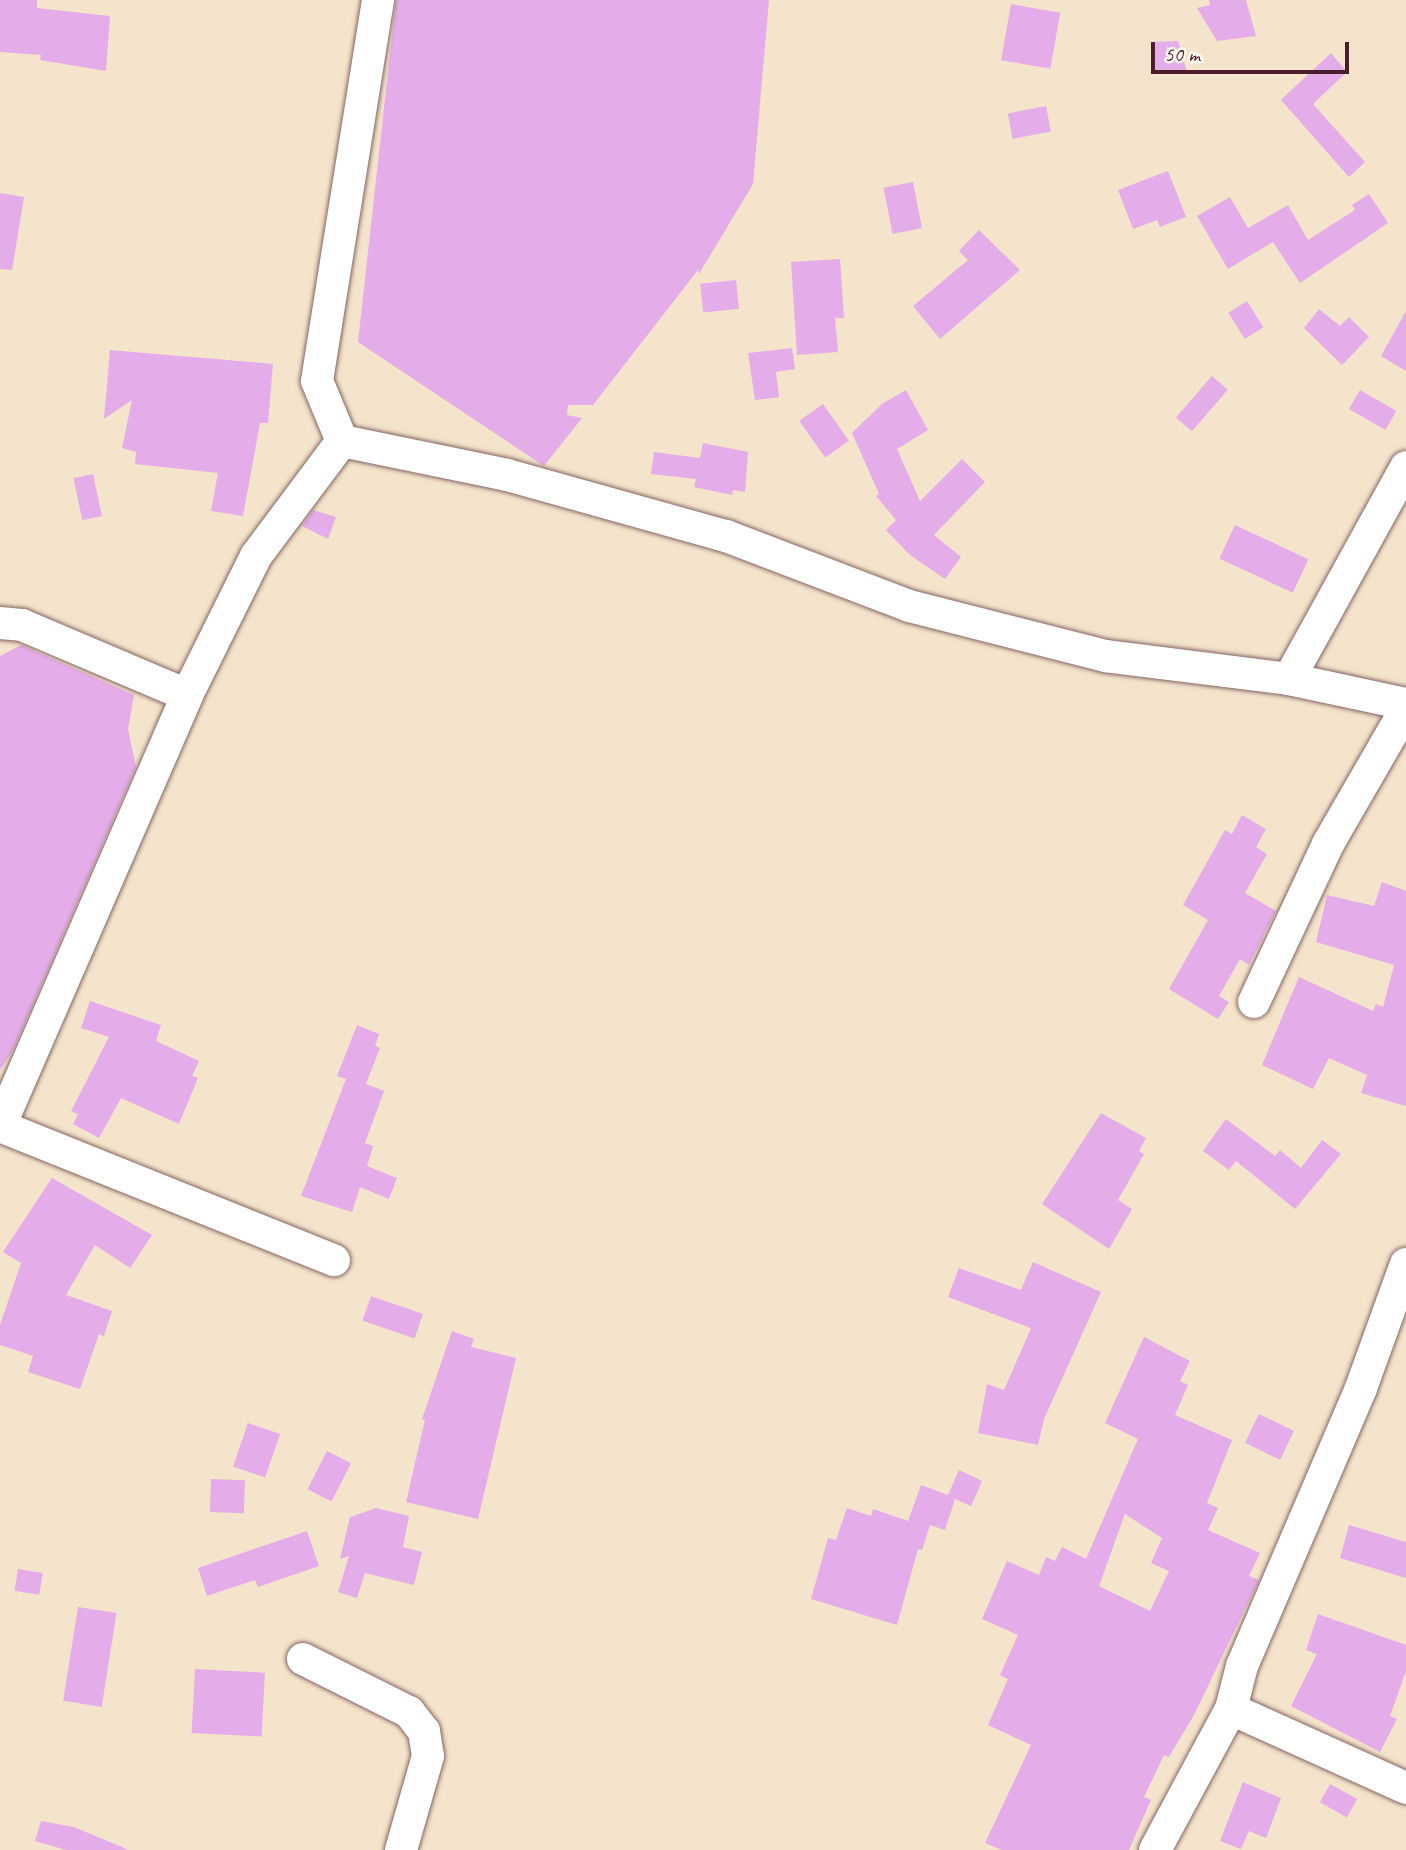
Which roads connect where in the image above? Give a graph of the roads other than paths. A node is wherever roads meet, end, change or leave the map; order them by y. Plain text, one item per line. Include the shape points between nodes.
1 (378, 0) edge
2 (342, 441) junction
3 (1406, 467) edge
4 (0, 623) edge
5 (1289, 678) junction
6 (187, 695) junction
7 (1406, 704) edge
8 (1406, 709) edge
9 (1254, 1002) dead end
10 (0, 1126) edge
11 (334, 1260) dead end
12 (1406, 1264) edge
13 (303, 1659) dead end
14 (1231, 1709) junction
15 (1406, 1788) edge
16 (401, 1850) edge
17 (1155, 1850) edge

1 - 2 street via 317,381
2 - 5 street via 507,475 726,536 909,606 1105,656
2 - 6 street via 257,556
3 - 5 street
4 - 6 street via 22,625
5 - 7 street
6 - 10 street
8 - 9 street via 1328,844
10 - 11 street
12 - 14 street via 1361,1388 1242,1666
13 - 16 street via 408,1712 424,1731 428,1756
14 - 15 street
14 - 17 street

